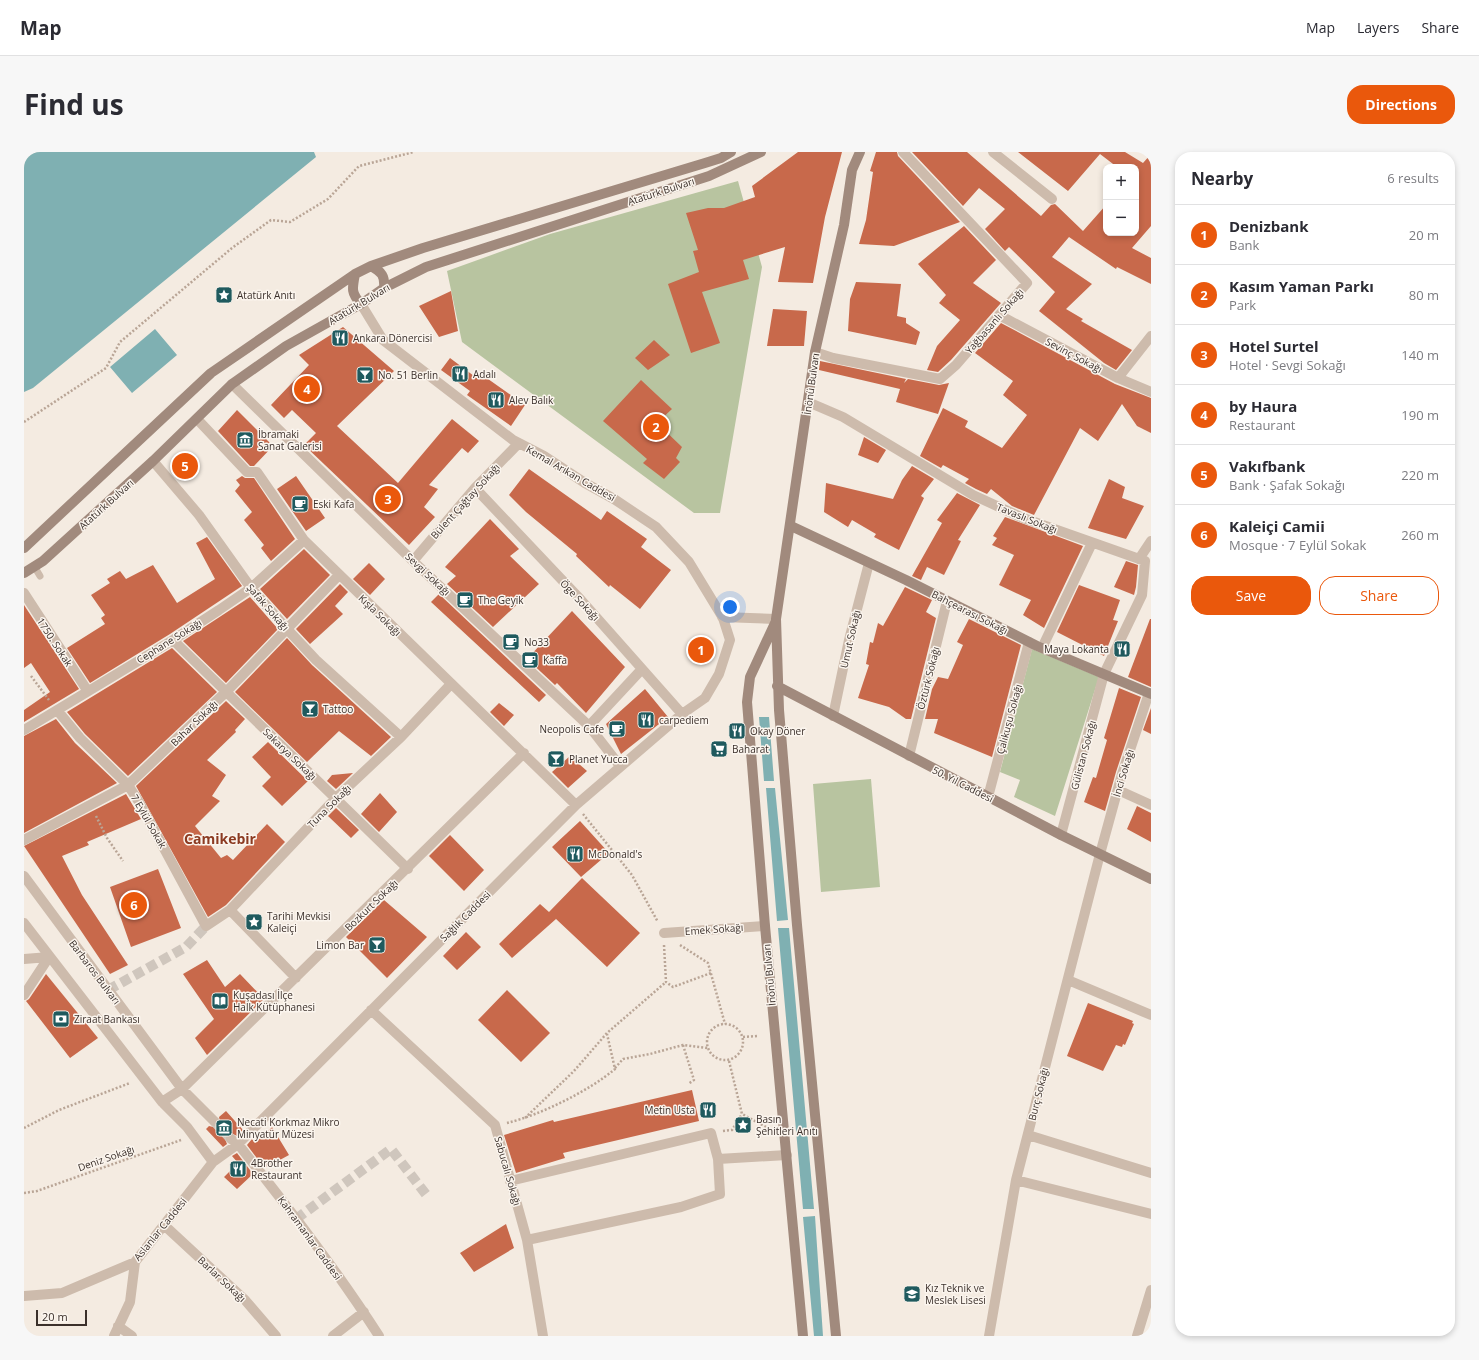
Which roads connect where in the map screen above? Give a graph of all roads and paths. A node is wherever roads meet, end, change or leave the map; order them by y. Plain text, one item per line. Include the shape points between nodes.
1 (414, 152) edge
2 (731, 152) edge
3 (761, 152) edge
4 (852, 152) edge
5 (860, 152) edge
6 (903, 152) edge
7 (993, 152) edge
8 (852, 170) junction
9 (1052, 199) dead end
10 (371, 266) junction
11 (355, 274) junction
12 (384, 288) junction
13 (361, 304) junction
14 (999, 315) junction
15 (1151, 336) edge
16 (815, 352) junction
17 (1118, 378) junction
18 (232, 384) junction
19 (1151, 392) edge
20 (808, 402) junction
21 (197, 419) junction
22 (24, 422) edge
23 (519, 443) junction
24 (153, 462) junction
25 (475, 488) junction
26 (791, 526) junction
27 (304, 540) junction
28 (1151, 541) edge
29 (1092, 543) junction
30 (24, 548) edge
31 (1139, 559) junction
32 (413, 560) junction
33 (869, 563) junction
34 (34, 566) junction
35 (24, 573) edge
36 (339, 575) junction
37 (40, 576) dead end
38 (251, 588) junction
39 (24, 593) edge
40 (1146, 596) edge
41 (947, 601) junction
42 (722, 617) junction
43 (776, 619) junction
44 (287, 629) junction
45 (173, 640) junction
46 (1029, 642) junction
47 (1042, 648) junction
48 (642, 669) junction
49 (719, 674) joint
50 (1104, 674) junction
51 (31, 676) dead end
52 (451, 684) junction
53 (777, 686) junction
54 (87, 690) junction
55 (226, 692) junction
56 (1150, 693) edge
57 (57, 710) junction
58 (682, 714) junction
59 (833, 716) junction
60 (589, 726) junction
61 (24, 730) edge
62 (401, 736) junction
63 (524, 753) junction
64 (909, 756) junction
65 (620, 766) junction
66 (128, 785) junction
67 (1118, 790) junction
68 (988, 797) junction
69 (336, 798) junction
70 (91, 805) junction
71 (576, 805) junction
72 (1151, 805) edge
73 (1061, 835) junction
74 (24, 840) edge
75 (1100, 854) junction
76 (123, 861) dead end
77 (408, 869) junction
78 (24, 876) edge
79 (1151, 879) edge
80 (230, 910) junction
81 (24, 923) edge
82 (206, 926) joint
83 (765, 926) junction
84 (664, 933) junction
85 (49, 956) junction
86 (24, 959) edge
87 (711, 973) junction
88 (296, 978) junction
89 (1068, 980) junction
90 (666, 982) junction
91 (24, 995) edge
92 (371, 1010) junction
93 (1151, 1015) edge
94 (725, 1024) junction
95 (607, 1033) junction
96 (757, 1036) dead end
97 (743, 1037) junction
98 (683, 1045) junction
99 (708, 1048) junction
100 (729, 1061) junction
101 (615, 1069) junction
102 (144, 1078) junction
103 (688, 1084) dead end
104 (182, 1089) junction
105 (162, 1102) junction
106 (742, 1114) junction
107 (525, 1118) junction
108 (214, 1121) tunnel mouth
109 (495, 1126) junction
110 (766, 1127) dead end
111 (24, 1128) edge
112 (711, 1133) junction
113 (1028, 1135) junction
114 (193, 1136) junction
115 (234, 1141) junction
116 (787, 1155) junction
117 (718, 1159) junction
118 (213, 1162) junction
119 (1151, 1173) edge
120 (1016, 1180) junction
121 (510, 1181) junction
122 (24, 1193) edge
123 (1151, 1214) edge
124 (164, 1224) junction
125 (527, 1240) junction
126 (135, 1262) junction
127 (1151, 1290) edge
128 (24, 1296) edge
129 (1148, 1308) edge
130 (364, 1312) junction
131 (118, 1326) junction
132 (114, 1336) edge
133 (132, 1336) edge
134 (276, 1336) edge
135 (333, 1336) edge
136 (379, 1336) edge
137 (543, 1336) edge
138 (803, 1336) edge
139 (836, 1336) edge
140 (989, 1336) edge
141 (1137, 1336) edge

1 - 22 path via 359,166 328,199 290,222 272,220 232,248 120,342 106,368
2 - 10 main road, Atatürk Bulvarı via 705,164 423,248
3 - 12 main road, Atatürk Bulvarı via 709,176 426,267
4 - 8 main road
5 - 8 main road, İnönü Bulvarı
6 - 14 street, Yağbasanlı Sokağı via 1027,283
7 - 9 street
8 - 16 main road, İnönü Bulvarı via 844,225
10 - 11 main road, Atatürk Bulvarı
10 - 12 main road via 381,272
11 - 13 main road via 354,296
11 - 30 main road, Atatürk Bulvarı via 211,373
12 - 13 main road, Atatürk Bulvarı
13 - 18 main road, Atatürk Bulvarı via 286,346
13 - 23 street, Kemal Arıkan Caddesi via 383,340
14 - 16 street, Yağbasanlı Sokağı via 956,365 940,379 833,358
14 - 17 street, Sevinç Sokağı
15 - 17 street
16 - 20 main road, İnönü Bulvarı
17 - 19 street, Sevinç Sokağı
18 - 21 main road, Atatürk Bulvarı
18 - 32 street, Sevgi Sokağı
20 - 26 main road, İnönü Bulvarı
20 - 29 street, Tavaslı Sokağı via 843,417 973,495 1023,518
21 - 24 main road, Atatürk Bulvarı
21 - 27 street, Kışla Sokağı via 247,472 257,472
23 - 25 street, Bülent Çağtay Sokağı
23 - 42 street, Kemal Arıkan Caddesi via 656,527 689,562
24 - 34 main road, Atatürk Bulvarı
24 - 38 street, Şafak Sokağı via 199,515
25 - 32 street, Bülent Çağtay Sokağı
25 - 48 street, Öge Sokağı
26 - 33 main road, Bahçearası Sokağı
26 - 43 main road, İnönü Bulvarı
27 - 36 street, Kışla Sokağı
27 - 38 street, Cephane Sokağı
28 - 31 street
29 - 31 street, Tavaslı Sokağı
29 - 47 street
31 - 40 street via 1145,561
32 - 60 street, Sevgi Sokağı
33 - 41 main road, Bahçearası Sokağı
33 - 59 street, Umut Sokağı
34 - 35 main road, Atatürk Bulvarı
34 - 37 lane
36 - 44 street, Bahar Sokağı
36 - 52 street, Kışla Sokağı
38 - 44 street, Şafak Sokağı
38 - 45 street, Cephane Sokağı
39 - 54 street, 1750. Sokak
40 - 50 street
41 - 46 main road, Bahçearası Sokağı
41 - 64 street, Öztürk Sokağı
42 - 43 street
42 - 49 street, Kemal Arıkan Caddesi via 730,640
43 - 53 main road, İnönü Bulvarı
43 - 83 main road, İnönü Bulvarı via 750,677 747,702
44 - 55 street, Bahar Sokağı
44 - 62 street, Şafak Sokağı via 316,660
45 - 54 street, Cephane Sokağı
45 - 55 street, Sakarya Sokağı
46 - 47 main road, Bahçearası Sokağı
46 - 68 street, Çalıkuşu Sokağı
47 - 50 main road, Bahçearası Sokağı
48 - 58 street, Öge Sokağı
48 - 60 street
49 - 58 street, Sağlık Caddesi via 705,698
50 - 56 main road, Bahçearası Sokağı
50 - 73 street, Gülistan Sokağı
51 - 57 path
52 - 62 street, Tuna Sokağı
52 - 63 street, Kışla Sokağı
53 - 59 main road, 50. Yıl Caddesi
53 - 139 main road, İnönü Bulvarı via 797,933
54 - 57 street, Cephane Sokağı
55 - 66 street, Bahar Sokağı
55 - 69 street, Sakarya Sokağı
56 - 67 street, İnci Sokağı
57 - 61 street, Cephane Sokağı
57 - 66 street, 7 Eylül Sokak via 80,738
58 - 65 street, Sağlık Caddesi
59 - 64 main road, 50. Yıl Caddesi
60 - 65 street, Sevgi Sokağı
62 - 69 street, Tuna Sokağı
63 - 71 street, Kışla Sokağı
63 - 77 street, Bozkurt Sokağı
64 - 68 main road, 50. Yıl Caddesi
65 - 71 street, Sağlık Caddesi
66 - 70 street, Bahar Sokağı
66 - 82 street, 7 Eylül Sokak
67 - 72 street
67 - 75 street, İnci Sokağı
68 - 73 main road, 50. Yıl Caddesi
69 - 77 street, Sakarya Sokağı
69 - 80 street, Tuna Sokağı
70 - 74 street, Bahar Sokağı
70 - 76 path via 107,838
71 - 84 path via 632,875
71 - 92 street, Sağlık Caddesi
73 - 75 main road, 50. Yıl Caddesi
75 - 79 main road, 50. Yıl Caddesi
75 - 89 street, Burç Sokağı
77 - 88 street, Bozkurt Sokağı
78 - 104 street, Barbaros Bulvarı
80 - 82 street, Tuna Sokağı
80 - 88 street
81 - 85 street
83 - 84 street, Emek Sokağı
83 - 116 main road, İnönü Bulvarı
84 - 87 path via 708,963
84 - 90 path
85 - 86 street
85 - 91 street
85 - 102 street
87 - 90 path via 673,987
87 - 94 path
88 - 104 street, Bozkurt Sokağı
89 - 93 street
89 - 113 street, Burç Sokağı
90 - 95 path
92 - 109 street, Sabucalı Sokağı
92 - 115 street, Sağlık Caddesi
94 - 97 path via 736,1028
94 - 99 path via 714,1028 710,1033 707,1038
95 - 101 path
95 - 107 path via 574,1071
96 - 97 path
97 - 100 path via 744,1043 740,1054
98 - 99 path
98 - 101 path via 624,1059
98 - 103 path via 694,1080
99 - 100 path via 717,1059
100 - 106 path
101 - 107 path via 606,1077
102 - 105 street
102 - 111 path via 59,1110
104 - 105 street, Bozkurt Sokağı
104 - 108 street, Barbaros Bulvarı
105 - 114 street
106 - 110 path
106 - 112 path via 732,1130
107 - 109 path
109 - 121 street, Sabucalı Sokağı
112 - 117 street
112 - 121 street
113 - 119 street
113 - 120 street, Burç Sokağı
114 - 118 street
114 - 122 path, Deniz Sokağı via 37,1191
115 - 118 street, Sağlık Caddesi
115 - 130 street, Kahramanlar Caddesi via 282,1199
116 - 117 street
116 - 138 main road, İnönü Bulvarı
117 - 125 street via 720,1194 681,1207
118 - 124 street, Aslanlar Caddesi
120 - 123 street
120 - 140 street, Burç Sokağı
121 - 125 street, Sabucalı Sokağı
124 - 126 street, Aslanlar Caddesi
124 - 134 street, Barlar Sokağı via 245,1300
125 - 137 street, Sabucalı Sokağı
126 - 128 street, Aslanlar Caddesi via 62,1293
126 - 131 street via 130,1302
127 - 129 street
129 - 141 street
130 - 135 street
130 - 136 street, Kahramanlar Caddesi
131 - 132 street
131 - 133 street

